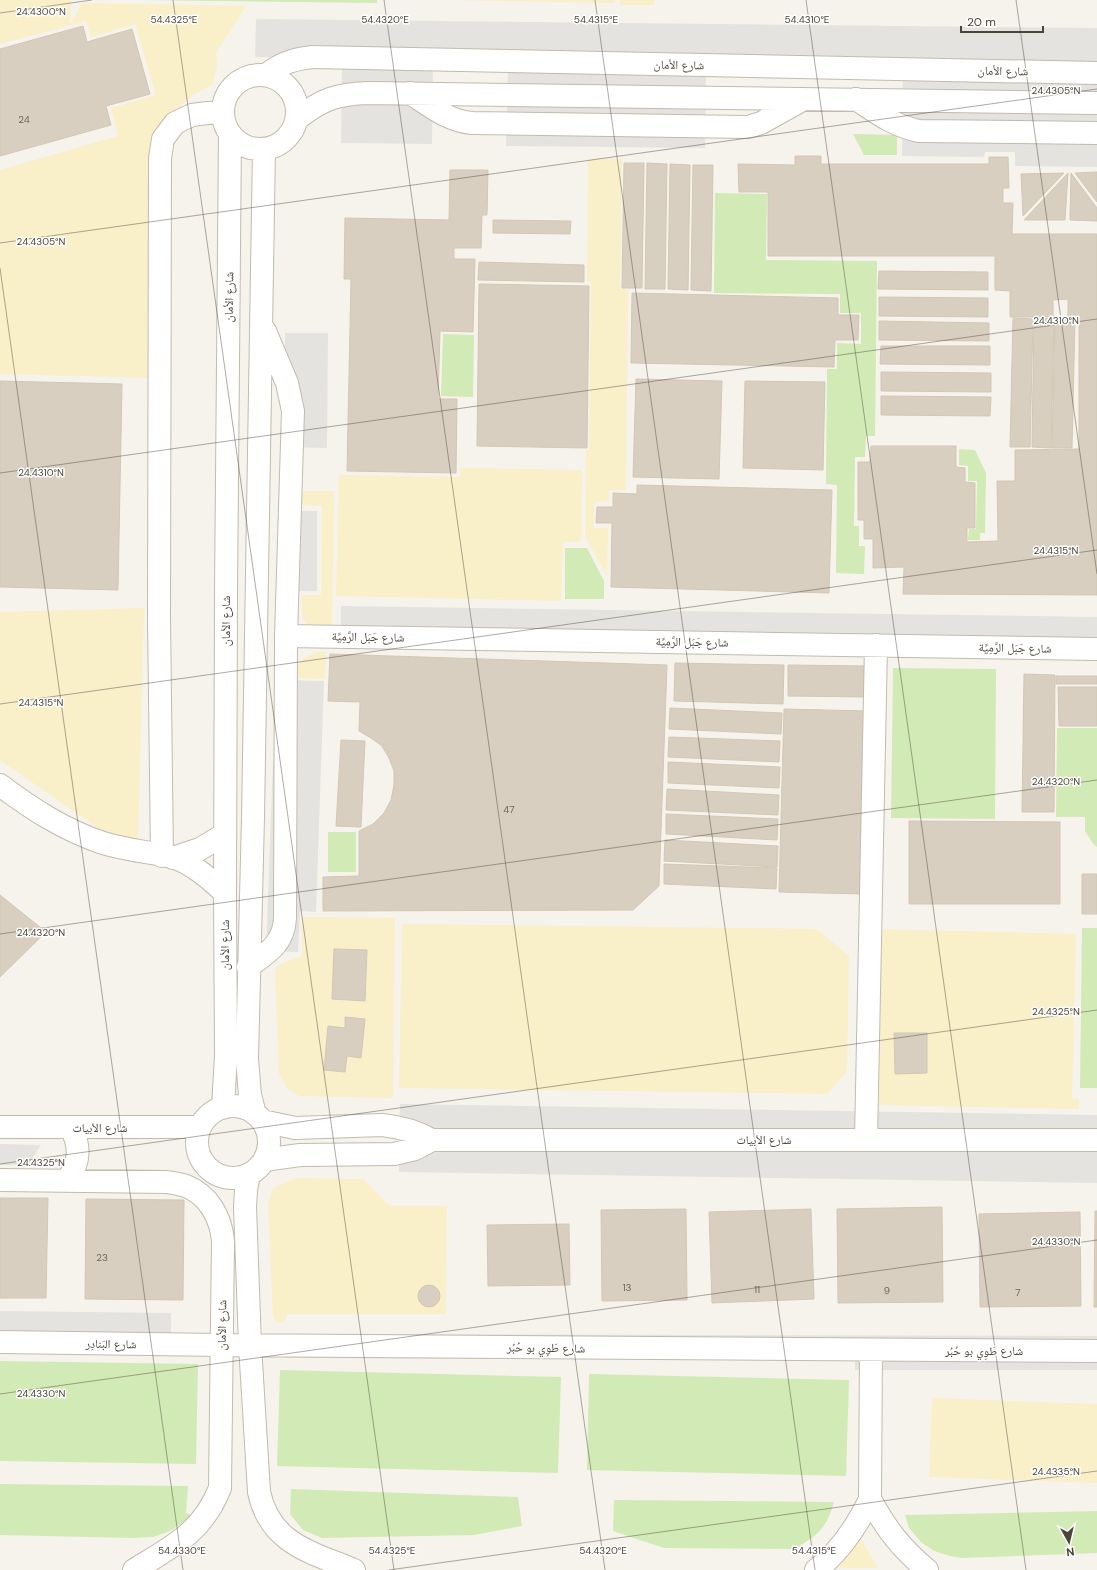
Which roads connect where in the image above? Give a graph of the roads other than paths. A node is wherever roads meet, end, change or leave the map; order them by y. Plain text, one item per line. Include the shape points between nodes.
1 (1097, 73) edge
2 (266, 75) junction
3 (410, 93) junction
4 (804, 99) junction
5 (856, 99) junction
6 (1097, 103) edge
7 (223, 111) junction
8 (297, 118) junction
9 (1097, 133) edge
10 (230, 134) junction
11 (264, 149) junction
12 (262, 324) junction
13 (286, 636) junction
14 (876, 646) junction
15 (1097, 650) edge
16 (0, 784) edge
17 (253, 817) junction
18 (225, 825) junction
19 (167, 857) junction
20 (225, 893) junction
21 (248, 967) junction
22 (222, 1108) junction
23 (258, 1117) junction
24 (0, 1127) edge
25 (200, 1127) junction
26 (71, 1128) junction
27 (432, 1140) junction
28 (866, 1140) junction
29 (1097, 1140) edge
30 (257, 1167) junction
31 (0, 1180) edge
32 (62, 1180) junction
33 (0, 1342) edge
34 (222, 1345) junction
35 (250, 1345) junction
36 (870, 1350) junction
37 (1097, 1351) edge
38 (870, 1499) junction
39 (134, 1570) edge
40 (354, 1570) edge
41 (816, 1570) edge
42 (927, 1570) edge

1 - 2 street, شارع الأمان via 313,57 288,61
2 - 7 street via 242,79 232,87 225,98
2 - 8 street via 278,78 287,85 298,106
3 - 4 street
3 - 4 street via 444,115 472,123 748,127 761,123
3 - 8 street via 349,94 330,98
4 - 5 street
5 - 6 street
5 - 9 street via 892,122 919,131
7 - 10 street
7 - 19 street via 192,115 175,123 163,139 160,158 159,617
8 - 11 street via 286,140
10 - 11 street via 251,148
10 - 18 street, شارع الأمان
11 - 12 street, شارع الأمان
12 - 13 street via 287,383 293,411
12 - 17 street, شارع الأمان
13 - 14 street, شارع جَبَل الرَّمِيَّة
13 - 21 street via 285,925 277,945
14 - 15 street, شارع جَبَل الرَّمِيَّة
14 - 28 street
16 - 19 street via 28,806 78,834 129,850
17 - 18 street
17 - 21 street, شارع الأمان
18 - 19 street via 200,849
18 - 20 street, شارع الأمان
19 - 20 street via 200,873
20 - 22 street, شارع الأمان via 226,1055
21 - 23 street, شارع الأمان via 247,1059 250,1095
22 - 23 street via 244,1108
22 - 25 street via 213,1112
23 - 27 street, شارع الأبيات via 295,1128 382,1125 409,1129
23 - 30 street via 267,1130 269,1140 268,1150
24 - 26 street, شارع الأبيات
25 - 26 street, شارع الأبيات
25 - 30 street via 197,1136 199,1156 211,1171 220,1176 240,1178
26 - 32 street via 79,1154 77,1164
27 - 28 street, شارع الأبيات
27 - 30 street, شارع الأبيات via 416,1149 394,1154 300,1155
28 - 29 street, شارع الأبيات
30 - 35 street via 245,1207
31 - 32 street, شارع الأمان
32 - 34 street, شارع الأمان via 167,1182 187,1186 211,1205 218,1217 223,1241
33 - 34 street, شارع البَنادِر
34 - 35 street, شارع طَوِي بو حُبُر
34 - 39 street, شارع الأمان via 220,1488 209,1512 194,1530
35 - 36 street, شارع طَوِي بو حُبُر
35 - 40 street via 259,1492 267,1517 285,1538
36 - 37 street, شارع طَوِي بو حُبُر
36 - 38 street
38 - 41 street via 849,1537 835,1554
38 - 42 street via 895,1539

